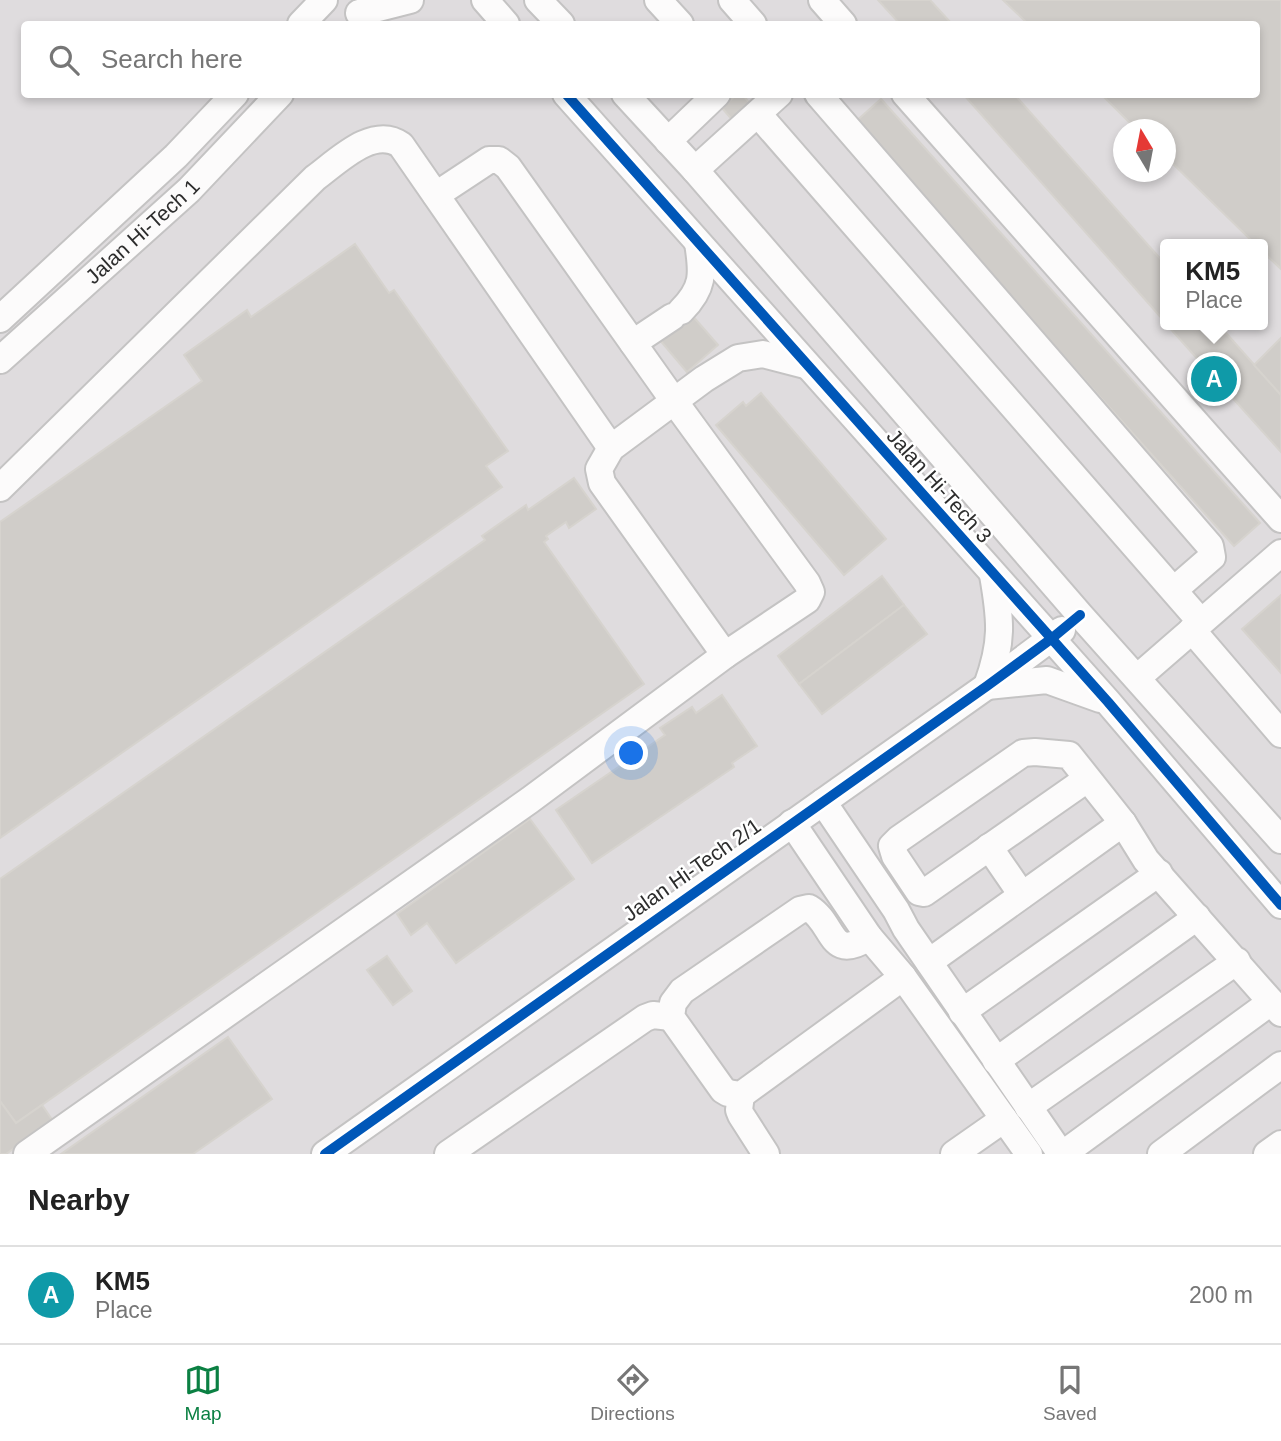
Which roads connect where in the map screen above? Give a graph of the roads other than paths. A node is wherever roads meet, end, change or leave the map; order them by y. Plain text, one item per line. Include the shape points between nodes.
1 (324, 0) edge
2 (410, 0) edge
3 (538, 0) edge
4 (658, 0) edge
5 (732, 0) edge
6 (359, 12) edge
7 (304, 21) edge
8 (558, 21) edge
9 (677, 21) edge
10 (750, 21) edge
11 (231, 98) edge
12 (276, 98) edge
13 (570, 98) edge
14 (629, 98) edge
15 (713, 98) edge
16 (775, 98) edge
17 (821, 98) edge
18 (909, 98) edge
19 (758, 114) junction
20 (688, 121) junction
21 (668, 141) junction
22 (718, 149) junction
23 (695, 170) junction
24 (436, 195) junction
25 (698, 243) junction
26 (0, 319) edge
27 (633, 343) junction
28 (0, 360) edge
29 (805, 365) junction
30 (674, 401) junction
31 (611, 448) junction
32 (0, 488) edge
33 (1281, 519) edge
34 (1281, 553) edge
35 (993, 575) junction
36 (1174, 590) junction
37 (1080, 615) junction
38 (1196, 626) junction
39 (1051, 639) junction
40 (725, 655) junction
41 (1137, 678) junction
42 (986, 686) junction
43 (1108, 702) junction
44 (1281, 734) edge
45 (1087, 779) junction
46 (823, 802) junction
47 (792, 823) junction
48 (1123, 823) junction
49 (1281, 840) edge
50 (989, 847) junction
51 (868, 869) junction
52 (1159, 873) junction
53 (837, 890) junction
54 (1022, 895) junction
55 (1281, 905) edge
56 (1197, 917) junction
57 (869, 937) junction
58 (1237, 961) junction
59 (929, 962) junction
60 (903, 977) junction
61 (1276, 1007) edge
62 (962, 1012) junction
63 (671, 1017) junction
64 (996, 1061) junction
65 (1281, 1065) edge
66 (741, 1095) junction
67 (1028, 1107) junction
68 (1004, 1119) junction
69 (1281, 1144) edge
70 (27, 1154) edge
71 (325, 1154) edge
72 (448, 1154) edge
73 (766, 1154) edge
74 (954, 1154) edge
75 (1029, 1154) edge
76 (1062, 1154) edge
77 (1161, 1154) edge
78 (1267, 1154) edge

1 - 7 street
2 - 6 street
3 - 8 street
4 - 9 street
5 - 10 street
11 - 26 street, Jalan Hi-Tech 1 via 176,156
12 - 28 street, Jalan Hi-Tech 1 via 188,190
13 - 25 street, Jalan Hi-Tech 3
14 - 21 street, Jalan Hi-Tech 3
15 - 20 street
16 - 19 street
17 - 36 street via 1210,546 1212,557
18 - 33 street
19 - 22 street
19 - 36 street
20 - 21 street
20 - 22 street via 709,126
21 - 23 street, Jalan Hi-Tech 3
22 - 23 street
23 - 37 street, Jalan Hi-Tech 3
24 - 27 street via 489,160 508,166
24 - 31 street
24 - 32 street via 401,145 384,138 361,145 315,178
25 - 27 street via 701,281 695,296
25 - 29 street, Jalan Hi-Tech 3
27 - 30 street
29 - 30 street via 763,354 738,358
29 - 35 street, Jalan Hi-Tech 3
30 - 31 street
30 - 40 street via 811,592 807,600
31 - 40 street via 599,469 601,483
34 - 38 street
35 - 39 street, Jalan Hi-Tech 3
35 - 42 street via 1000,637
36 - 38 street
37 - 39 street, Jalan Hi-Tech 2/1
37 - 41 street, Jalan Hi-Tech 3
38 - 41 street
38 - 44 street
39 - 42 street, Jalan Hi-Tech 2/1
39 - 43 street, Jalan Hi-Tech 3
40 - 70 street via 530,800
41 - 49 street, Jalan Hi-Tech 3
42 - 43 street via 1047,680
42 - 46 street, Jalan Hi-Tech 2/1
43 - 55 street, Jalan Hi-Tech 3
45 - 48 street
45 - 50 street
45 - 50 street via 1069,755 1023,753 892,846 919,892 924,893
46 - 47 street, Jalan Hi-Tech 2/1
46 - 51 street
47 - 53 street
47 - 71 street, Jalan Hi-Tech 2/1
48 - 52 street
48 - 54 street
50 - 54 street
51 - 53 street via 847,872
51 - 59 street
52 - 56 street
52 - 62 street
53 - 57 street
54 - 59 street
56 - 58 street
56 - 64 street
57 - 60 street
57 - 63 street via 845,946 834,940 817,913 809,908 800,910 682,991 673,1003
58 - 61 street
58 - 67 street
59 - 62 street
60 - 66 street
60 - 68 street
61 - 76 street
62 - 64 street
63 - 66 street via 723,1090
63 - 72 street via 645,1018
64 - 67 street
65 - 77 street
66 - 73 street via 741,1115
67 - 76 street
68 - 74 street
68 - 75 street
69 - 78 street

